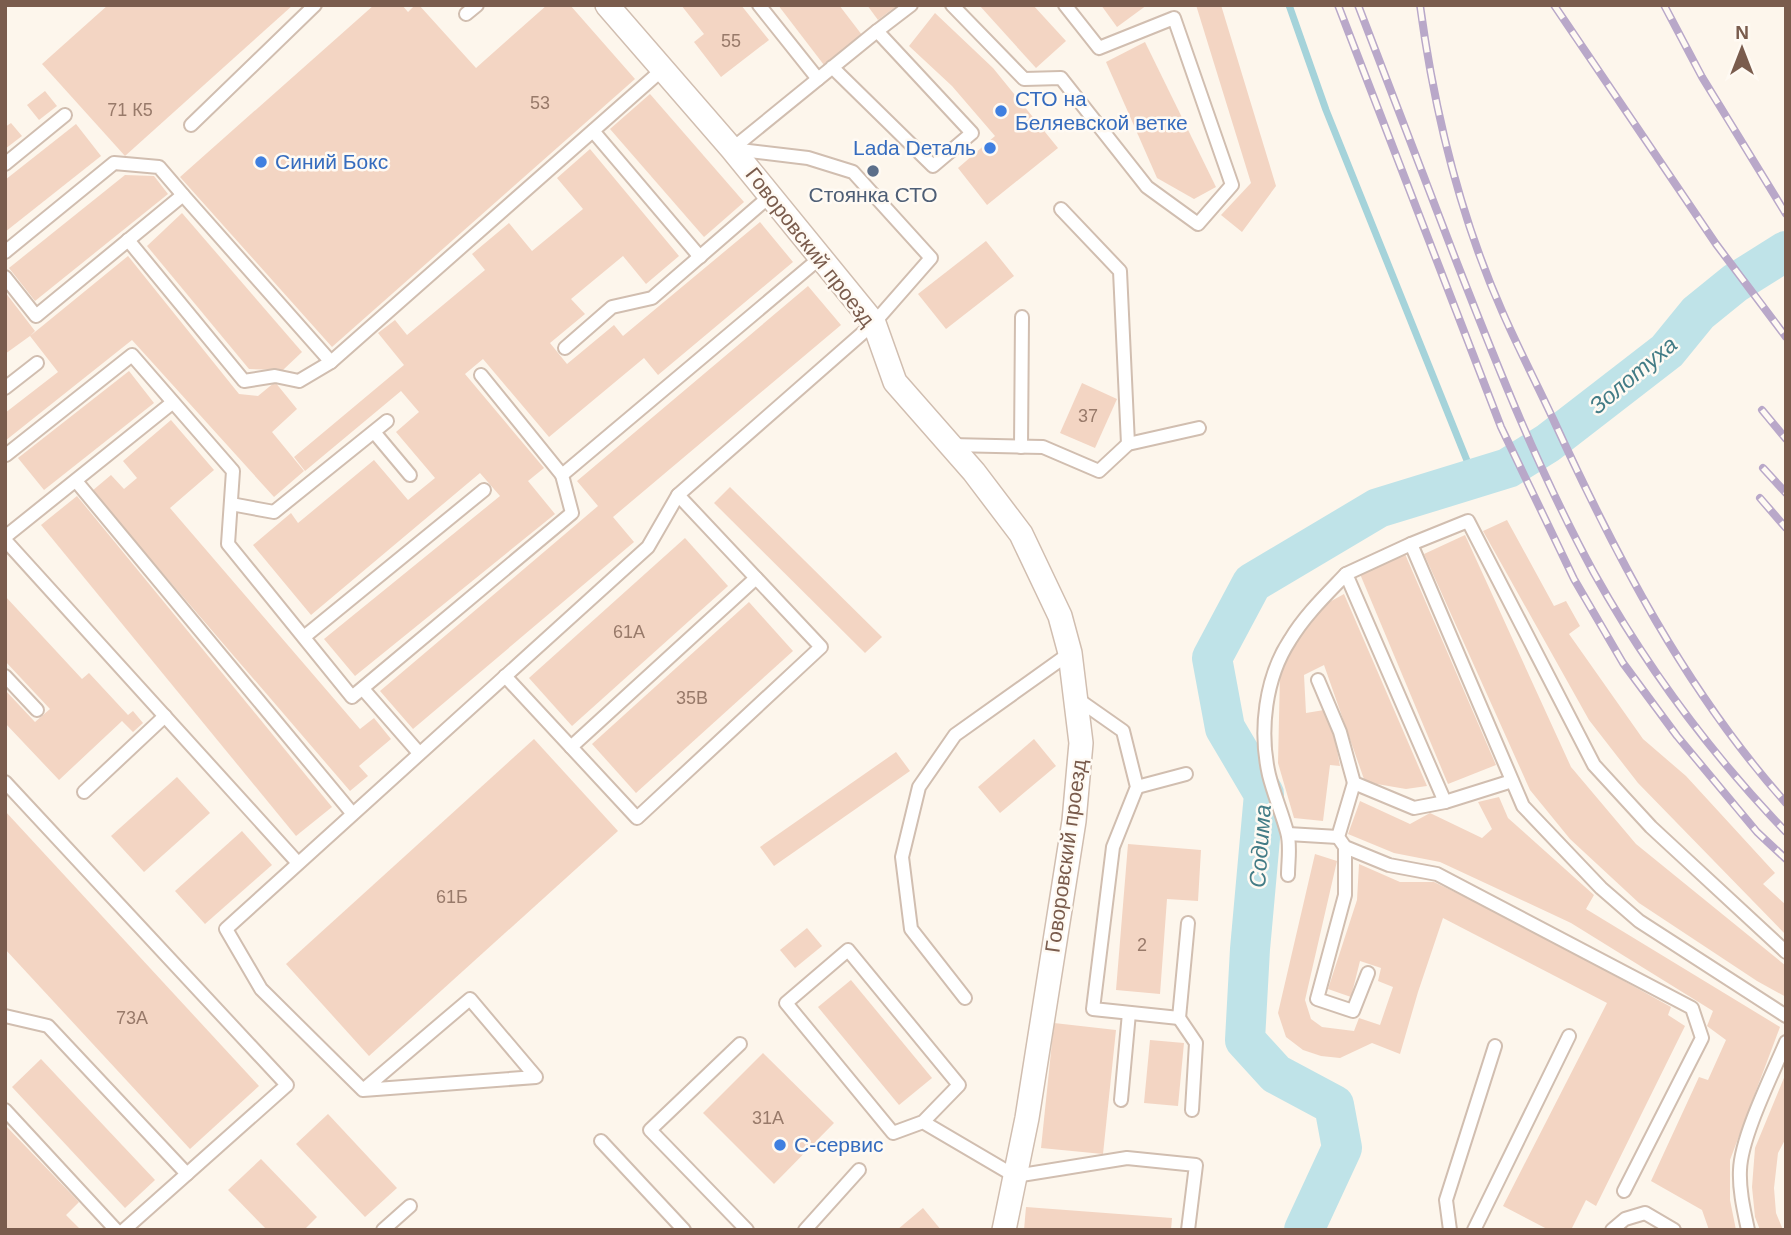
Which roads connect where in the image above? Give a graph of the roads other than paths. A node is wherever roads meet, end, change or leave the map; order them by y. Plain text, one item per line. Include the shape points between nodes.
1 (315, 5) edge
2 (477, 5) edge
3 (607, 5) edge
4 (759, 5) edge
5 (911, 5) edge
6 (952, 5) edge
7 (1065, 5) edge
8 (1173, 11) edge
9 (466, 14) dead end
10 (877, 31) junction
11 (832, 67) junction
12 (663, 69) junction
13 (818, 79) junction
14 (65, 115) dead end
15 (191, 125) dead end
16 (593, 131) junction
17 (732, 149) junction
18 (5, 164) edge
19 (183, 195) junction
20 (770, 196) junction
21 (1061, 209) dead end
22 (128, 240) junction
23 (5, 252) edge
24 (700, 257) junction
25 (820, 258) junction
26 (5, 277) edge
27 (1021, 317) dead end
28 (874, 323) junction
29 (565, 348) dead end
30 (331, 362) junction
31 (37, 363) dead end
32 (481, 375) dead end
33 (5, 388) edge
34 (172, 403) junction
35 (387, 421) dead end
36 (1199, 428) dead end
37 (374, 432) junction
38 (1128, 444) junction
39 (951, 445) junction
40 (1021, 447) junction
41 (6, 455) edge
42 (410, 474) dead end
43 (562, 474) junction
44 (76, 481) junction
45 (484, 490) dead end
46 (677, 495) junction
47 (231, 504) junction
48 (5, 539) edge
49 (1410, 544) junction
50 (1346, 574) junction
51 (756, 578) junction
52 (304, 638) junction
53 (1070, 653) junction
54 (506, 676) junction
55 (5, 677) edge
56 (1318, 680) dead end
57 (363, 689) junction
58 (1076, 698) junction
59 (37, 710) dead end
60 (165, 716) junction
61 (571, 747) junction
62 (419, 754) junction
63 (1186, 775) dead end
64 (1512, 781) junction
65 (5, 782) edge
66 (1354, 783) junction
67 (1137, 787) junction
68 (84, 792) dead end
69 (1445, 802) junction
70 (352, 813) junction
71 (1288, 834) junction
72 (1342, 842) junction
73 (298, 863) junction
74 (1288, 875) dead end
75 (1188, 923) dead end
76 (1786, 952) edge
77 (1368, 972) dead end
78 (965, 998) dead end
79 (1129, 1013) junction
80 (5, 1016) edge
81 (1786, 1016) edge
82 (1180, 1018) junction
83 (1569, 1036) dead end
84 (1786, 1042) edge
85 (740, 1044) dead end
86 (1495, 1046) dead end
87 (363, 1090) junction
88 (1121, 1100) dead end
89 (5, 1110) edge
90 (1192, 1110) dead end
91 (923, 1122) junction
92 (601, 1141) dead end
93 (859, 1170) dead end
94 (187, 1174) junction
95 (1015, 1176) junction
96 (1624, 1191) dead end
97 (410, 1206) dead end
98 (116, 1230) edge
99 (124, 1230) edge
100 (383, 1230) edge
101 (684, 1230) edge
102 (747, 1230) edge
103 (804, 1230) edge
104 (1004, 1230) edge
105 (1188, 1230) edge
106 (1450, 1230) edge
107 (1475, 1230) edge
108 (1612, 1230) edge
109 (1674, 1230) edge
110 (1748, 1230) edge

1 - 15 lane
2 - 9 lane
3 - 12 street, Говоровский проезд
4 - 13 lane
5 - 10 lane
6 - 8 lane via 1024,79 1061,78 1147,187 1198,224 1232,185
7 - 8 lane via 1099,48
10 - 11 lane
10 - 11 lane via 972,132 933,166
11 - 13 lane
12 - 16 lane
12 - 17 street, Говоровский проезд
13 - 17 lane
14 - 18 lane
16 - 24 lane
16 - 30 lane
17 - 20 street, Говоровский проезд
17 - 28 lane via 808,158 853,172 931,258
19 - 22 lane
19 - 23 lane via 159,167 114,163
19 - 30 lane
20 - 24 lane
20 - 25 street, Говоровский проезд
21 - 38 lane via 1120,271
22 - 26 lane via 36,316
22 - 30 lane via 244,381 275,376 299,381
24 - 29 lane via 652,298 612,307
25 - 28 street, Говоровский проезд
25 - 43 lane
27 - 40 lane
28 - 39 street, Говоровский проезд via 895,382
28 - 46 lane
31 - 33 lane
32 - 43 lane
34 - 41 lane via 132,355
34 - 44 lane
34 - 47 lane via 233,471
35 - 37 lane
36 - 38 lane
37 - 42 lane
37 - 47 lane via 274,512
38 - 40 lane via 1099,471 1043,447
39 - 40 lane
39 - 53 street, Говоровский проезд via 1021,534 1060,616
43 - 57 lane via 572,513
44 - 48 lane
44 - 70 lane
45 - 52 lane
46 - 51 lane
46 - 54 lane via 648,547
47 - 52 lane via 228,544
48 - 60 lane
49 - 50 lane
49 - 64 lane
49 - 76 lane via 1468,521 1594,765 1651,827
50 - 69 lane
50 - 71 lane via 1289,640 1266,708 1265,752
51 - 61 lane
51 - 61 lane via 821,647 637,818
52 - 57 lane via 352,697
53 - 58 street, Говоровский проезд
53 - 78 lane via 955,735 919,787 902,857 911,929
54 - 61 lane
54 - 62 lane
55 - 59 lane
56 - 66 lane via 1340,732
57 - 62 lane
58 - 67 lane via 1123,731
58 - 95 street, Говоровский проезд via 1081,743 1074,821
60 - 68 lane
60 - 73 lane
62 - 70 lane
63 - 67 lane
64 - 69 lane
64 - 81 lane via 1522,806 1639,921
65 - 94 lane via 286,1085
66 - 69 lane via 1414,808
66 - 72 lane
67 - 79 lane via 1113,847 1093,1009
70 - 73 lane
71 - 72 lane
71 - 74 lane
72 - 77 lane via 1345,895 1317,999 1353,1012
72 - 96 lane via 1389,865 1437,874 1692,1008 1702,1038
73 - 87 lane via 226,929 261,989
75 - 82 lane
79 - 82 lane
79 - 88 lane
80 - 94 lane via 48,1026
82 - 90 lane via 1196,1043
83 - 107 lane
84 - 110 lane via 1747,1138 1740,1169
85 - 102 lane via 650,1130
86 - 106 lane via 1446,1200
87 - 87 lane via 470,999 536,1077 443,1084
89 - 98 lane
91 - 91 lane via 958,1085 848,950 786,1003 893,1133
91 - 95 lane
92 - 101 lane
93 - 103 lane
94 - 99 lane
95 - 104 street, Говоровский проезд
95 - 105 lane via 1127,1158 1196,1165
97 - 100 lane
108 - 109 lane via 1625,1219 1645,1213

